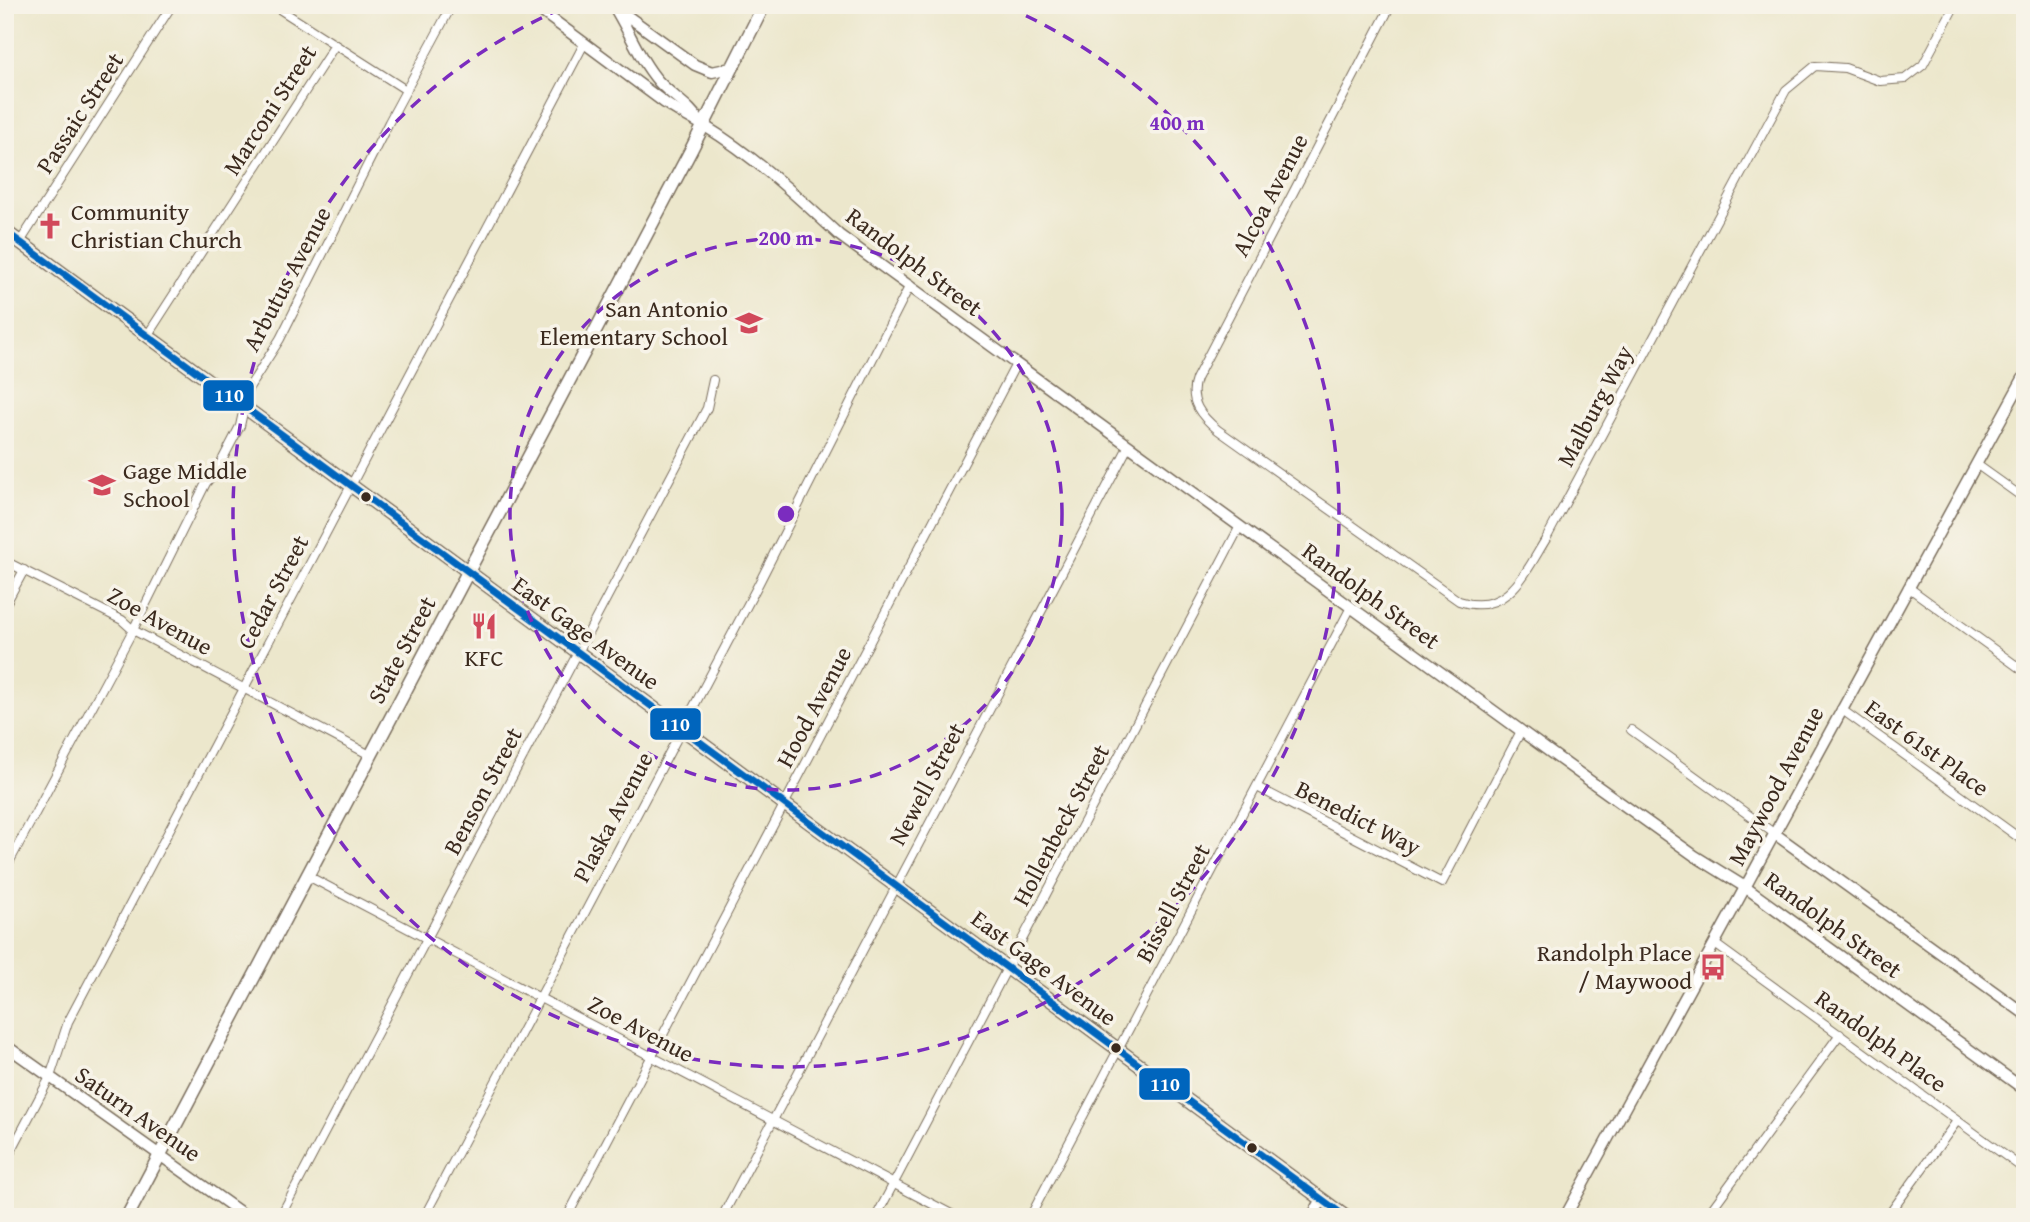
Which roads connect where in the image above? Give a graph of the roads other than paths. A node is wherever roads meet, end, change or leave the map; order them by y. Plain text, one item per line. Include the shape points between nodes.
1 (172, 5) edge
2 (273, 5) edge
3 (452, 5) edge
4 (533, 5) edge
5 (764, 5) edge
6 (1391, 5) edge
7 (1955, 5) edge
8 (614, 6) edge
9 (584, 44) junction
10 (335, 45) junction
11 (732, 68) junction
12 (406, 90) junction
13 (702, 125) junction
14 (5, 231) edge
15 (20, 242) junction
16 (910, 285) junction
17 (147, 336) junction
18 (1016, 364) junction
19 (2025, 375) edge
20 (713, 380) dead end
21 (244, 406) junction
22 (1196, 406) joint
23 (1129, 445) junction
24 (1976, 464) junction
25 (351, 486) junction
26 (2025, 499) edge
27 (1240, 526) junction
28 (5, 561) edge
29 (24, 570) junction
30 (467, 572) junction
31 (1908, 587) junction
32 (5, 605) edge
33 (1351, 607) junction
34 (133, 630) junction
35 (578, 653) junction
36 (2025, 672) edge
37 (245, 688) junction
38 (1841, 709) junction
39 (681, 729) junction
40 (1631, 730) dead end
41 (1521, 731) junction
42 (370, 755) junction
43 (1256, 787) junction
44 (785, 804) junction
45 (1775, 834) junction
46 (2025, 842) edge
47 (5, 870) edge
48 (306, 875) junction
49 (895, 886) junction
50 (1745, 887) junction
51 (428, 939) junction
52 (1715, 944) junction
53 (1008, 968) junction
54 (540, 998) junction
55 (2025, 1014) edge
56 (1840, 1034) junction
57 (5, 1045) edge
58 (1118, 1049) junction
59 (652, 1056) junction
60 (50, 1077) junction
61 (2025, 1090) edge
62 (773, 1120) junction
63 (1957, 1121) junction
64 (160, 1155) junction
65 (5, 1163) edge
66 (2025, 1170) edge
67 (894, 1184) junction
68 (1322, 1199) junction
69 (127, 1217) edge
70 (247, 1217) edge
71 (280, 1217) edge
72 (424, 1217) edge
73 (567, 1217) edge
74 (722, 1217) edge
75 (876, 1217) edge
76 (957, 1217) edge
77 (1030, 1217) edge
78 (1312, 1217) edge
79 (1346, 1217) edge
80 (1565, 1217) edge
81 (1706, 1217) edge
82 (1887, 1217) edge

1 - 15 street, Passaic Street
2 - 10 street
3 - 12 street, Arbutus Avenue
4 - 9 street, Randolph Street
5 - 11 main road, State Street
6 - 22 street, Alcoa Avenue via 1195,379
7 - 22 street, Malburg Way via 1923,65 1905,79 1880,80 1845,68 1815,66 1786,90 1546,539 1516,586 1490,604 1474,606 1459,601 1218,430
8 - 11 street via 695,65 712,72
8 - 13 street, Randolph Street via 648,68 692,109
9 - 13 street, Randolph Street
9 - 25 street, Cedar Street
10 - 12 street
10 - 17 street, Marconi Street
11 - 13 main road, State Street
12 - 21 street, Arbutus Avenue via 280,339 248,388
13 - 16 street, Randolph Street via 771,174 839,235
13 - 30 main road, State Street
14 - 15 main road, East Gage Avenue
15 - 17 main road, East Gage Avenue
16 - 18 street, Randolph Street
16 - 39 street, Plaska Avenue
17 - 21 main road, East Gage Avenue
18 - 23 street, Randolph Street
18 - 44 street, Hood Avenue
19 - 24 street, Maywood Avenue
20 - 35 street, Benson Street via 707,408
21 - 25 main road, East Gage Avenue
21 - 34 street, Arbutus Avenue via 240,426 206,483
23 - 27 street, Randolph Street
23 - 49 street, Newell Street
24 - 26 street
24 - 31 street, Maywood Avenue
25 - 30 main road, East Gage Avenue
25 - 37 street, Cedar Street
27 - 33 street, Randolph Street
27 - 53 street, Hollenbeck Street
28 - 29 street, Zoe Avenue
29 - 32 street
29 - 34 street, Zoe Avenue
30 - 35 main road, East Gage Avenue
30 - 42 main road, State Street
31 - 36 street
31 - 38 street, Maywood Avenue
33 - 41 street, Randolph Street
33 - 43 street, Bissell Street
34 - 37 street, Zoe Avenue
34 - 47 street, Arbutus Avenue
35 - 39 main road, East Gage Avenue
35 - 51 street, Benson Street
37 - 42 street, Zoe Avenue
37 - 60 street, Cedar Street via 68,1021
38 - 45 street, Maywood Avenue
38 - 46 street, East 61st Place
39 - 44 main road, East Gage Avenue
39 - 54 street, Plaska Avenue
40 - 45 street, Randolph Street
41 - 43 street, Benedict Way via 1442,883
41 - 50 street, Randolph Street
42 - 48 main road, State Street
43 - 58 street, Bissell Street
44 - 49 main road, East Gage Avenue
44 - 59 street, Hood Avenue
45 - 50 street, Maywood Avenue
45 - 55 street, Randolph Street
48 - 51 street, Zoe Avenue
48 - 64 main road, State Street
49 - 53 main road, East Gage Avenue
49 - 62 street, Newell Street
50 - 52 street, Maywood Avenue
50 - 61 street, Randolph Street
51 - 54 street, Zoe Avenue
51 - 71 street, Benson Street
52 - 56 street, Randolph Place
52 - 80 street, Maywood Avenue
53 - 58 main road, East Gage Avenue
53 - 67 street, Hollenbeck Street
54 - 59 street, Zoe Avenue
54 - 72 street, Plaska Avenue
56 - 63 street, Randolph Place
56 - 81 street
57 - 60 street, Saturn Avenue
58 - 68 main road, East Gage Avenue
58 - 77 street, Bissell Street
59 - 62 street, Zoe Avenue
59 - 73 street, Hood Avenue
60 - 64 street, Saturn Avenue
60 - 65 street, Cedar Street
62 - 67 street, Zoe Avenue
62 - 74 street, Newell Street
63 - 66 street, Randolph Place
63 - 82 street
64 - 69 main road, State Street
64 - 70 street, Saturn Avenue
67 - 75 street, Hollenbeck Street
67 - 76 street, Zoe Avenue
68 - 78 street
68 - 79 main road, East Gage Avenue

